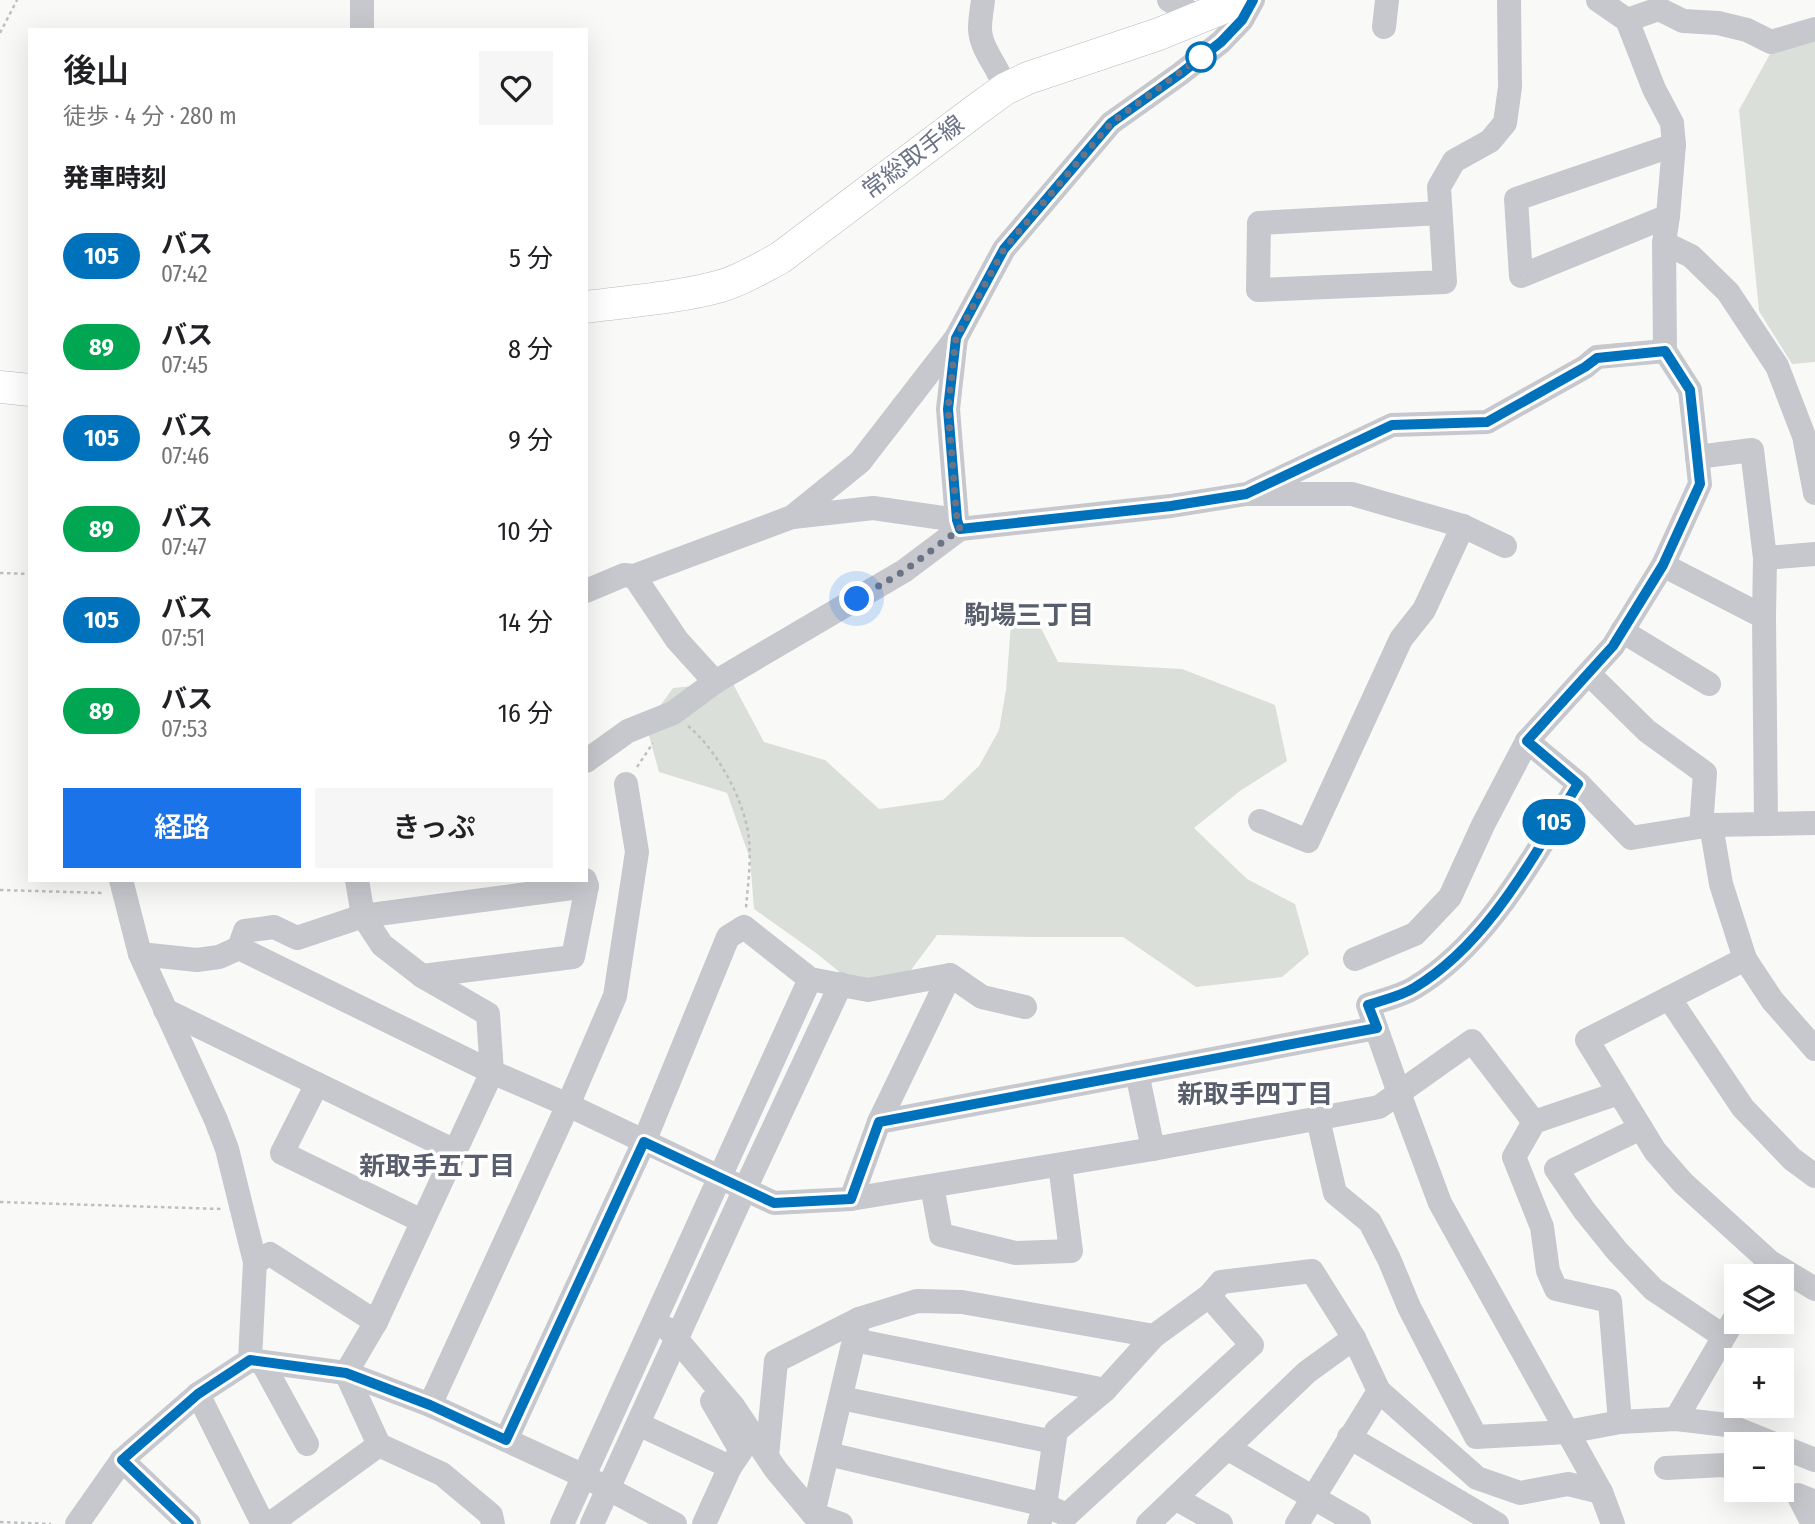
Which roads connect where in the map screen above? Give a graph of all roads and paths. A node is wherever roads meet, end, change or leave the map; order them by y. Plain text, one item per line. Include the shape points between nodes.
1 (17, 0) edge
2 (362, 0) edge
3 (983, 0) edge
4 (1169, 0) edge
5 (1242, 0) edge
6 (1253, 0) edge
7 (1387, 0) edge
8 (1509, 0) edge
9 (1598, 0) edge
10 (1198, 19) junction
11 (1627, 20) junction
12 (1384, 27) dead end
13 (362, 28) edge
14 (1815, 29) edge
15 (0, 33) edge
16 (1005, 89) junction
17 (1674, 145) junction
18 (1440, 213) junction
19 (1668, 216) junction
20 (1664, 243) junction
21 (588, 307) edge
22 (956, 338) junction
23 (1665, 351) junction
24 (0, 387) edge
25 (28, 390) edge
26 (1810, 435) edge
27 (1697, 457) junction
28 (1246, 494) junction
29 (1815, 494) edge
30 (792, 517) junction
31 (959, 525) junction
32 (1463, 526) junction
33 (1505, 545) dead end
34 (1815, 554) edge
35 (1765, 558) junction
36 (1663, 565) junction
37 (0, 573) edge
38 (28, 574) edge
39 (634, 576) junction
40 (588, 590) edge
41 (1764, 617) junction
42 (1622, 631) junction
43 (1589, 674) junction
44 (715, 682) junction
45 (1709, 684) dead end
46 (673, 713) junction
47 (1527, 741) junction
48 (653, 744) dead end
49 (588, 760) edge
50 (626, 784) joint
51 (1578, 784) junction
52 (1260, 821) dead end
53 (1815, 823) edge
54 (1766, 824) junction
55 (1706, 826) junction
56 (357, 882) edge
57 (586, 883) edge
58 (123, 885) edge
59 (0, 890) edge
60 (363, 916) junction
61 (744, 928) junction
62 (239, 948) junction
63 (140, 954) junction
64 (1355, 959) dead end
65 (1745, 959) junction
66 (422, 975) junction
67 (950, 975) junction
68 (810, 979) junction
69 (841, 984) junction
70 (1669, 998) junction
71 (1024, 1007) dead end
72 (165, 1010) junction
73 (1377, 1028) junction
74 (1815, 1049) edge
75 (492, 1072) junction
76 (1137, 1073) junction
77 (317, 1084) junction
78 (1399, 1093) junction
79 (1619, 1093) junction
80 (568, 1105) junction
81 (1318, 1119) junction
82 (879, 1122) junction
83 (1534, 1122) junction
84 (1641, 1128) junction
85 (644, 1142) junction
86 (1153, 1149) junction
87 (455, 1151) junction
88 (1060, 1165) junction
89 (1815, 1176) edge
90 (719, 1177) junction
91 (932, 1186) junction
92 (745, 1189) junction
93 (851, 1199) junction
94 (0, 1202) edge
95 (242, 1210) junction
96 (422, 1221) junction
97 (255, 1262) junction
98 (1761, 1264) edge
99 (1794, 1280) edge
100 (1815, 1289) edge
101 (1209, 1296) junction
102 (656, 1316) junction
103 (376, 1322) junction
104 (1724, 1323) edge
105 (857, 1330) junction
106 (1725, 1334) edge
107 (1154, 1336) junction
108 (1353, 1338) junction
109 (676, 1339) junction
110 (256, 1361) junction
111 (346, 1373) junction
112 (706, 1389) dead end
113 (1105, 1391) junction
114 (1379, 1391) junction
115 (198, 1394) junction
116 (841, 1398) junction
117 (430, 1405) junction
118 (1676, 1419) junction
119 (1620, 1422) junction
120 (638, 1424) junction
121 (1733, 1427) junction
122 (1567, 1432) junction
123 (1733, 1432) edge
124 (1745, 1432) edge
125 (1349, 1437) junction
126 (506, 1440) junction
127 (1054, 1442) junction
128 (307, 1444) dead end
129 (379, 1445) junction
130 (1227, 1448) junction
131 (1794, 1452) edge
132 (828, 1454) junction
133 (767, 1456) junction
134 (122, 1460) junction
135 (1815, 1460) edge
136 (730, 1467) junction
137 (1666, 1468) dead end
138 (1724, 1468) edge
139 (584, 1476) junction
140 (609, 1490) junction
141 (1601, 1492) junction
142 (1798, 1495) edge
143 (1313, 1497) junction
144 (1175, 1498) junction
145 (813, 1514) junction
146 (1058, 1517) edge
147 (0, 1522) edge
148 (51, 1524) edge
149 (77, 1524) edge
150 (189, 1524) edge
151 (263, 1524) edge
152 (270, 1524) edge
153 (492, 1524) edge
154 (562, 1524) edge
155 (592, 1524) edge
156 (675, 1524) edge
157 (705, 1524) edge
158 (841, 1524) edge
159 (1148, 1524) edge
160 (1221, 1524) edge
161 (1297, 1524) edge
162 (1359, 1524) edge
163 (1497, 1524) edge
164 (1613, 1524) edge
165 (1813, 1524) edge

1 - 15 path
2 - 13 street
3 - 16 street via 979,30
4 - 10 street
5 - 10 main road, 常総取手線
6 - 22 street via 1221,42 1111,123 1004,249
7 - 12 street
8 - 18 street via 1510,87 1505,123 1490,141 1454,161 1439,187
9 - 11 street
10 - 16 main road, 常総取手線
11 - 14 street via 1659,9 1683,21 1718,23 1771,42
11 - 17 street via 1672,123
16 - 21 main road, 常総取手線 via 792,250 748,275 690,293
17 - 19 street
17 - 19 street via 1516,199 1521,276
18 - 18 street via 1445,282 1258,290 1259,223
19 - 20 street
20 - 23 street
20 - 26 street via 1691,256 1728,292 1777,366
22 - 30 street via 860,462
22 - 31 street via 948,409
23 - 27 street via 1690,390
23 - 28 street via 1597,358 1487,422 1392,425
24 - 25 main road
26 - 29 street
27 - 35 street via 1752,450
27 - 36 street via 1700,484
28 - 31 street via 1171,506
28 - 32 street via 1352,494
30 - 31 street via 873,508
30 - 39 street
31 - 44 street via 904,571
32 - 33 street
32 - 52 street via 1424,610 1401,639 1308,841
34 - 35 street
35 - 41 street
36 - 41 street
36 - 42 street
37 - 38 path
39 - 40 street via 624,575
39 - 44 street via 677,640
41 - 54 street
42 - 43 street
42 - 45 street
43 - 47 street
43 - 55 street via 1647,731 1705,773
44 - 46 street
46 - 49 street via 628,731
46 - 61 path via 697,733 716,759 742,810 750,858
47 - 51 street
47 - 64 street via 1450,897 1415,934
48 - 50 path
50 - 80 street via 637,852 615,996
51 - 55 street via 1631,838
51 - 73 street via 1497,911 1450,962 1412,989 1368,1005
53 - 54 street
54 - 55 street
55 - 65 street
56 - 60 street
57 - 60 street
57 - 66 street via 573,957
58 - 59 path via 100,893
58 - 63 street
60 - 62 street via 297,938 274,927 245,931
60 - 66 street via 382,945
61 - 68 street
61 - 85 street via 728,937
62 - 63 street via 197,960
62 - 75 street
63 - 72 street
65 - 70 street
65 - 74 street via 1772,1000
66 - 75 street via 488,1014
67 - 69 street via 869,990
67 - 71 street via 982,997
67 - 82 street
68 - 69 street
68 - 90 street
69 - 92 street
70 - 79 street via 1587,1040
70 - 89 street via 1743,1108
72 - 77 street
72 - 95 street via 216,1119
73 - 76 street
73 - 78 street
75 - 80 street
75 - 87 street
76 - 82 street
76 - 86 street
77 - 87 street
77 - 96 street via 282,1153
78 - 81 street via 1378,1107
78 - 83 street via 1472,1041
78 - 122 street via 1440,1203
79 - 83 street
79 - 84 street
80 - 85 street
80 - 117 street
81 - 86 street
81 - 122 street via 1335,1192 1370,1222 1476,1437
82 - 93 street
83 - 119 street via 1514,1157 1542,1227 1548,1271 1556,1289 1609,1301
84 - 98 street via 1683,1183
84 - 104 street via 1556,1170 1617,1251 1653,1289
85 - 90 street
85 - 126 street
86 - 88 street
87 - 96 street
88 - 91 street
88 - 91 street via 1071,1251 1016,1252 941,1235
90 - 92 street
90 - 102 street
91 - 93 street
92 - 93 street via 774,1203
92 - 109 street
94 - 95 path
95 - 97 street
96 - 103 street
97 - 103 street via 270,1254
97 - 110 street
99 - 100 street
101 - 107 street
101 - 108 street via 1221,1282 1312,1271
101 - 146 street via 1252,1345
102 - 109 street
102 - 139 street
103 - 111 street
105 - 107 street via 918,1301 961,1302
105 - 113 street
105 - 116 street
105 - 133 street via 776,1361
106 - 118 street
107 - 113 street
108 - 114 street
108 - 130 street via 1307,1371
109 - 120 street
109 - 133 street via 733,1406
110 - 111 street
110 - 115 street
110 - 128 street
111 - 117 street
111 - 129 street
112 - 136 street via 741,1451
113 - 127 street via 1056,1431
114 - 125 street
114 - 141 street via 1477,1478 1520,1493 1569,1484
115 - 134 street
115 - 151 street
116 - 127 street
116 - 132 street
117 - 126 street
118 - 119 street
118 - 121 street
119 - 122 street
120 - 136 street
120 - 140 street
121 - 123 street
121 - 124 street
122 - 141 street
125 - 143 street
125 - 163 street
126 - 139 street
127 - 146 street
129 - 152 street
129 - 153 street via 442,1474 491,1515
130 - 143 street
130 - 144 street
131 - 135 street
132 - 145 street
132 - 146 street
133 - 145 street
134 - 149 street
134 - 150 street
136 - 157 street
137 - 138 street
139 - 140 street
139 - 154 street
140 - 155 street
140 - 156 street
141 - 164 street
142 - 165 street
143 - 161 street
143 - 162 street
144 - 159 street
144 - 160 street
145 - 158 street
147 - 148 path

